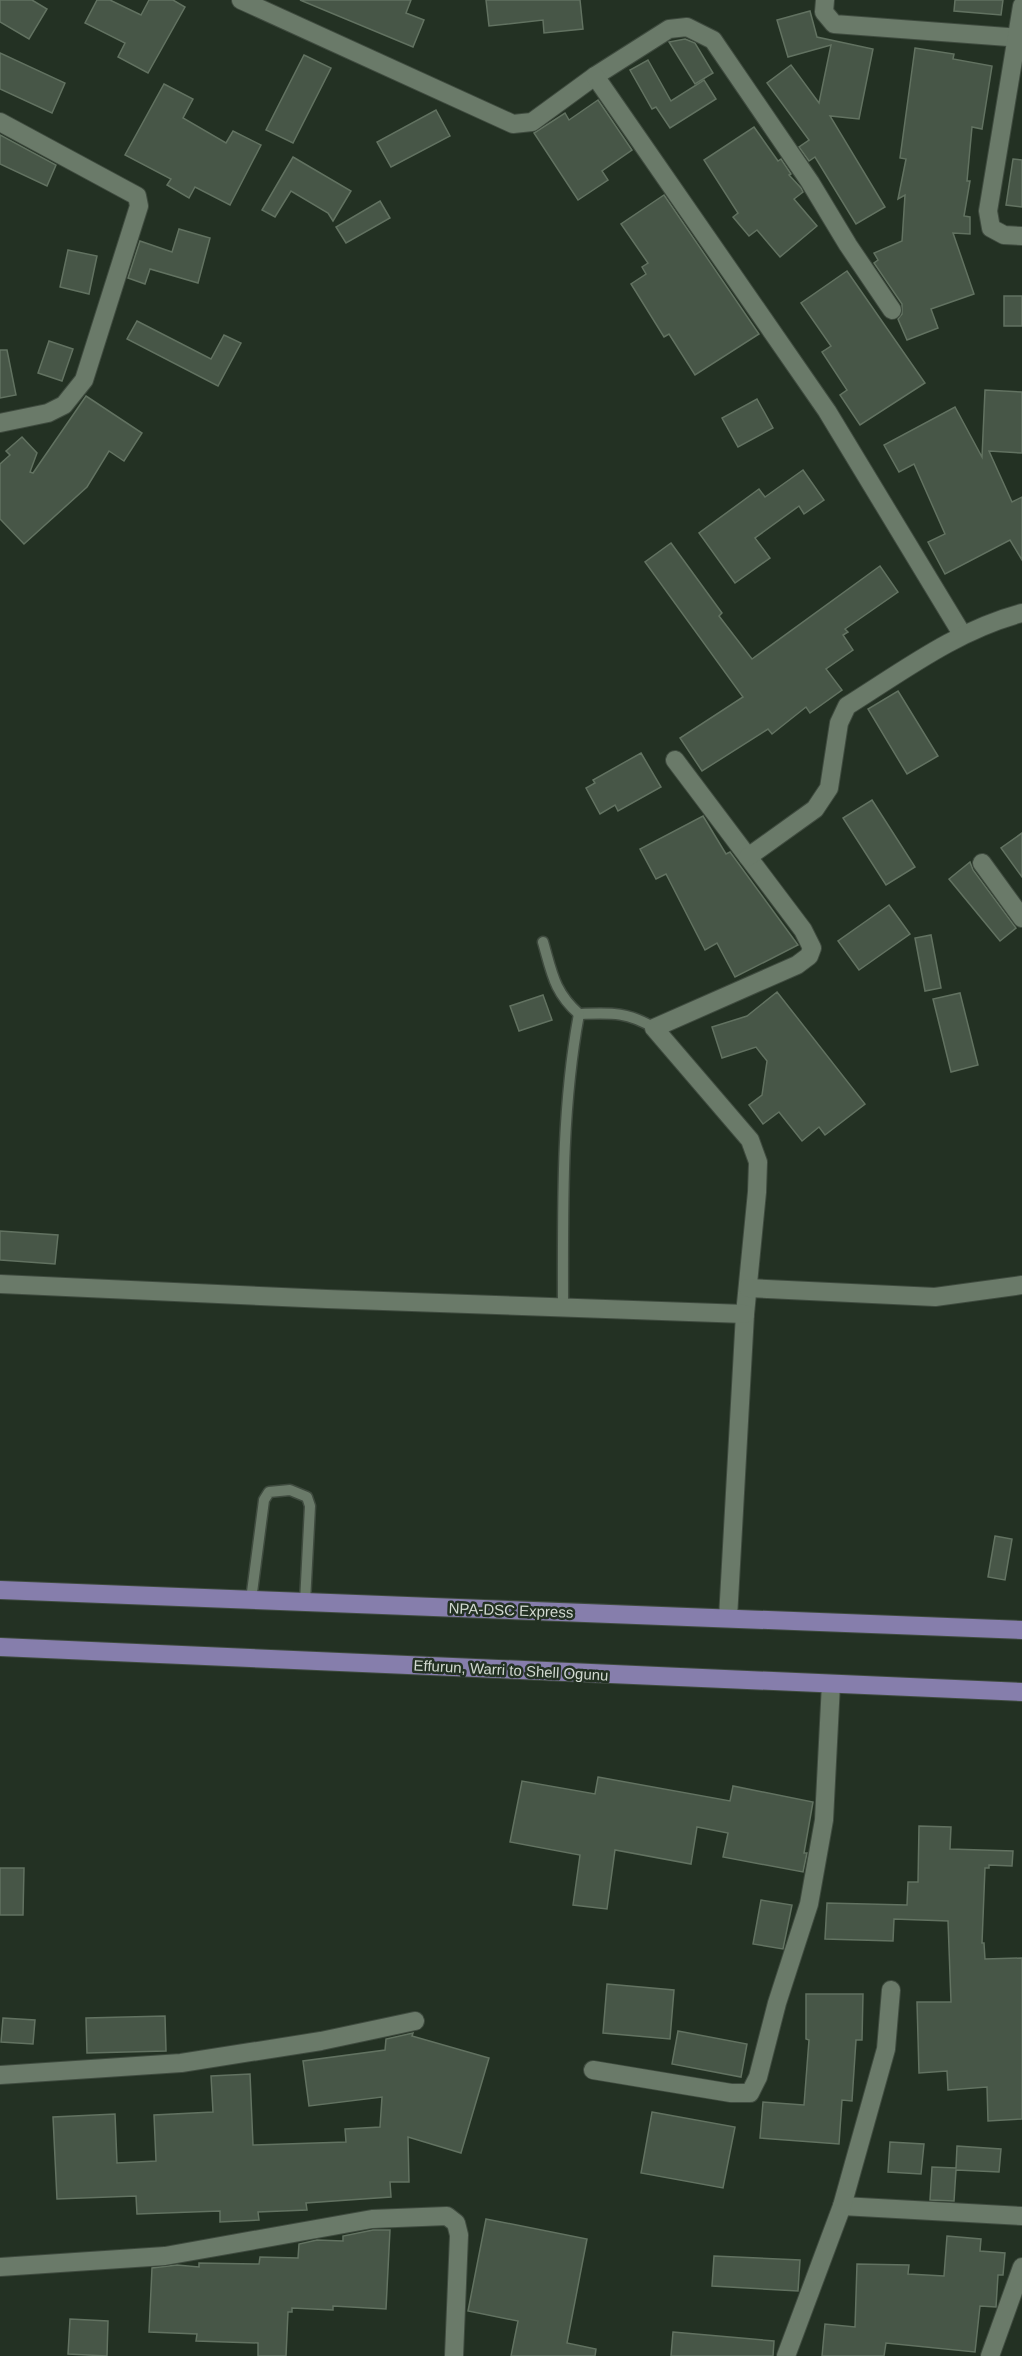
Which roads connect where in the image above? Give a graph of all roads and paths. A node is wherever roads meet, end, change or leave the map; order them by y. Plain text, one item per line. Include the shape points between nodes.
1 (241, 0) edge
2 (825, 0) edge
3 (1022, 6) edge
4 (1020, 37) edge
5 (595, 76) junction
6 (0, 122) edge
7 (1022, 236) edge
8 (892, 310) dead end
9 (0, 423) edge
10 (1022, 614) edge
11 (962, 634) junction
12 (675, 760) dead end
13 (748, 857) junction
14 (982, 863) dead end
15 (1022, 918) edge
16 (543, 942) dead end
17 (579, 1014) junction
18 (654, 1028) junction
19 (0, 1284) edge
20 (1022, 1285) edge
21 (748, 1288) junction
22 (563, 1308) junction
23 (745, 1314) junction
24 (0, 1590) edge
25 (251, 1600) junction
26 (305, 1602) junction
27 (728, 1618) junction
28 (1022, 1630) edge
29 (0, 1647) edge
30 (831, 1684) junction
31 (1022, 1692) edge
32 (891, 1990) dead end
33 (415, 2020) dead end
34 (593, 2070) dead end
35 (0, 2075) edge
36 (842, 2206) junction
37 (1022, 2216) edge
38 (0, 2267) edge
39 (1022, 2267) edge
40 (454, 2356) edge
41 (786, 2356) edge
42 (990, 2356) edge

1 - 5 street via 513,124 532,122
2 - 4 street via 824,12 834,24
3 - 4 street
4 - 7 street via 988,212 991,228 1004,235
5 - 8 street via 669,29 687,27 713,40
5 - 11 street via 827,411
6 - 9 street via 137,196 139,206 84,380 64,405 48,413
10 - 11 street
11 - 13 street via 847,706 839,723 829,788 815,809
12 - 13 street
13 - 18 street via 803,930 812,948 809,956 797,965
14 - 15 street
16 - 17 lane via 557,988
17 - 18 lane via 619,1013
17 - 22 lane via 572,1051 563,1179
18 - 21 street via 750,1140 758,1162
19 - 22 street
20 - 21 street via 935,1298
21 - 23 street
22 - 23 street
23 - 27 street
24 - 25 main road, NPA-DSC Express
25 - 26 main road, NPA-DSC Express
25 - 26 lane via 264,1500 269,1492 290,1490 307,1497 310,1506
26 - 27 main road, NPA-DSC Express
27 - 28 main road, NPA-DSC Express
29 - 30 main road, Effurun, Warri to Shell Ogunu
30 - 31 main road, Effurun, Warri to Shell Ogunu
30 - 34 street via 824,1820 809,1904 750,2093
32 - 36 street via 886,2049
33 - 35 street via 321,2041 181,2063
36 - 37 street
36 - 41 street
38 - 40 street via 165,2256 372,2219 447,2216 456,2223 459,2235
39 - 42 street

